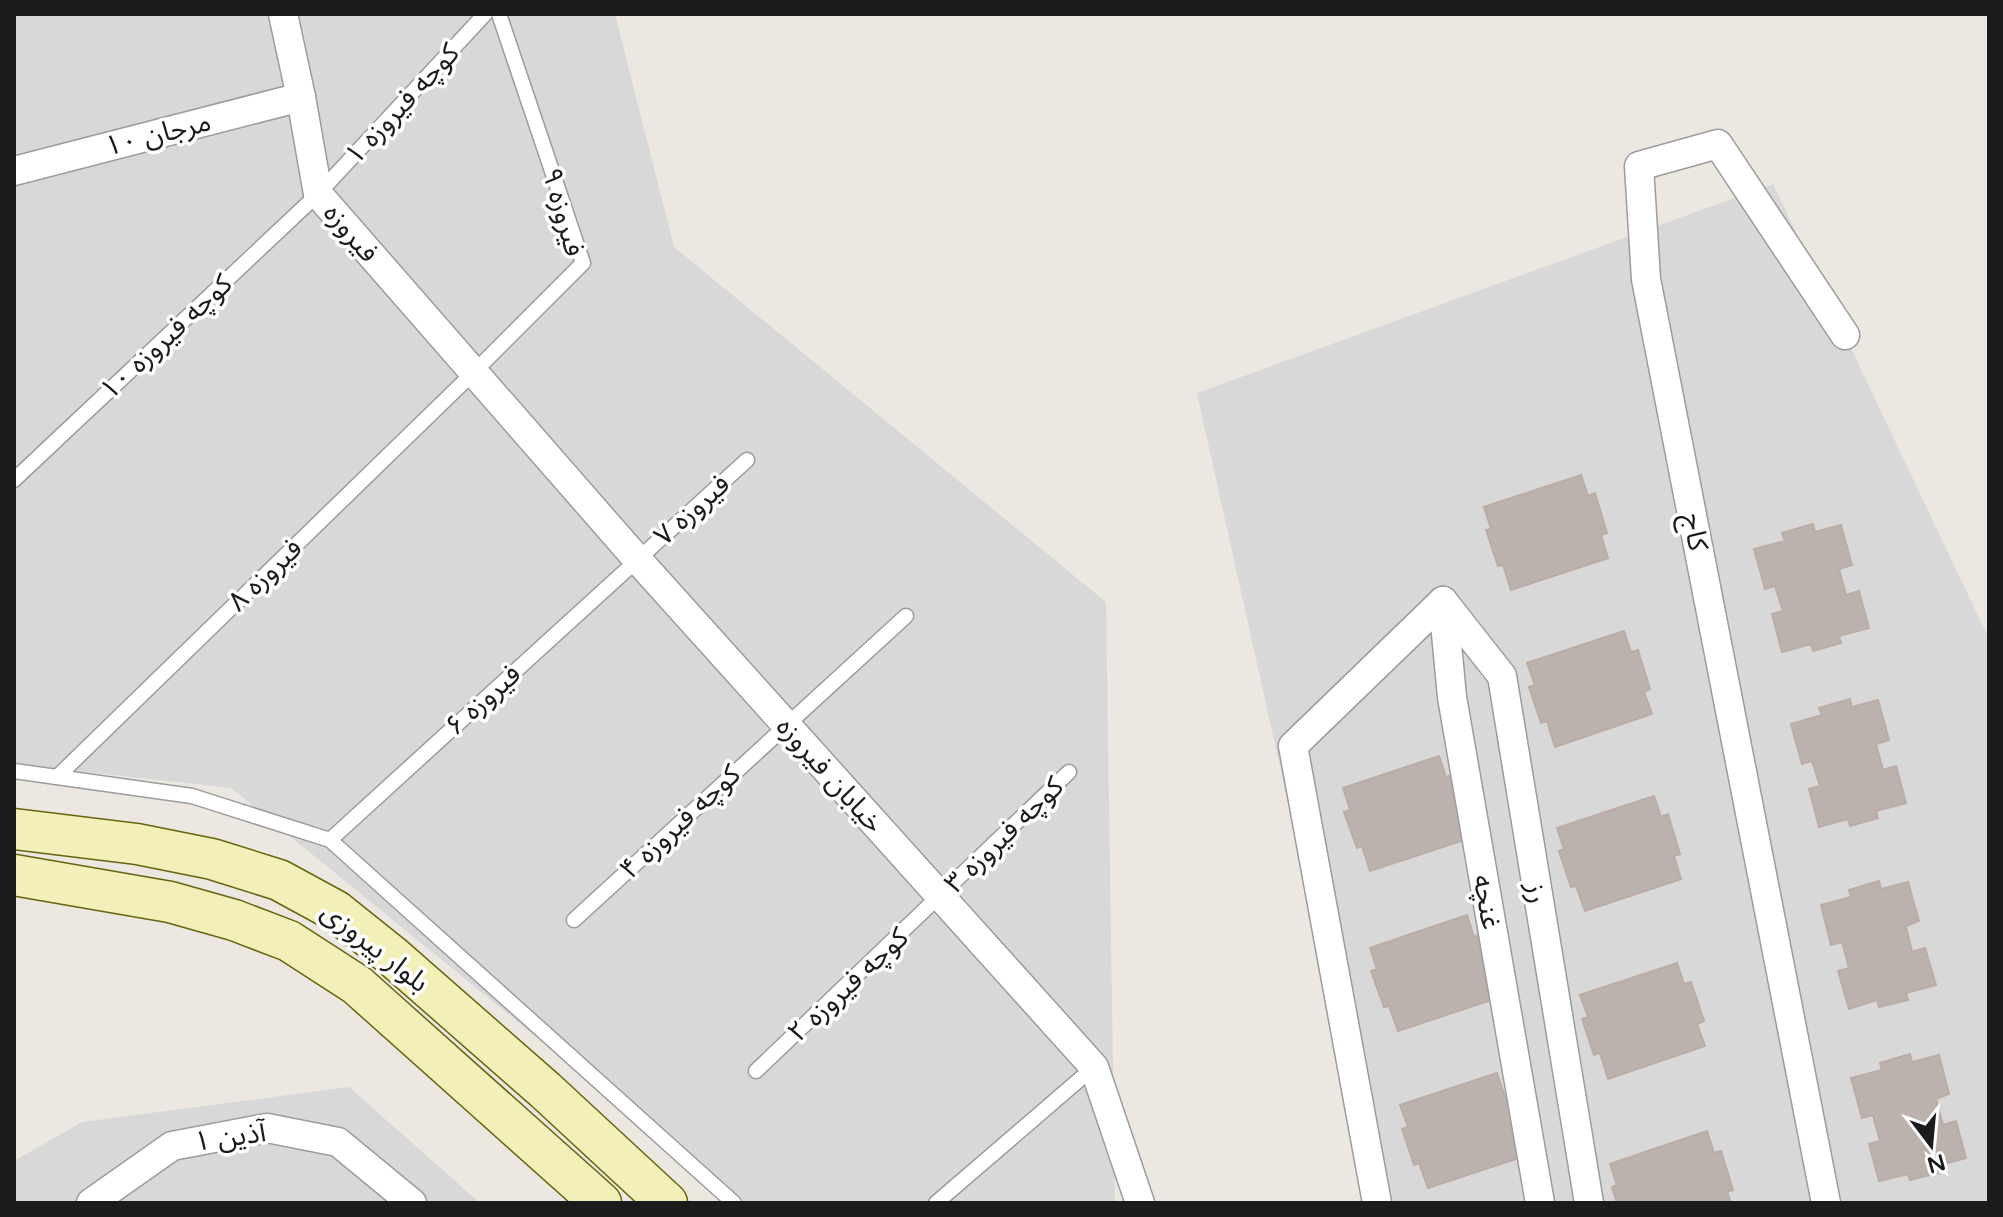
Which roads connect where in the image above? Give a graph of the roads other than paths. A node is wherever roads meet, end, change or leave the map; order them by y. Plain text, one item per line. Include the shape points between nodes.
1 (283, 14) edge
2 (485, 14) edge
3 (499, 14) edge
4 (301, 97) junction
5 (14, 171) edge
6 (318, 194) junction
7 (1845, 335) dead end
8 (473, 373) junction
9 (747, 460) dead end
10 (14, 480) edge
11 (637, 559) junction
12 (1443, 601) junction
13 (906, 616) dead end
14 (785, 724) junction
15 (14, 771) edge
16 (1069, 772) dead end
17 (57, 777) junction
18 (14, 829) edge
19 (330, 840) junction
20 (14, 875) edge
21 (940, 898) junction
22 (574, 920) dead end
23 (1094, 1067) junction
24 (756, 1071) dead end
25 (91, 1203) edge
26 (412, 1203) edge
27 (601, 1203) edge
28 (667, 1203) edge
29 (734, 1203) edge
30 (936, 1203) edge
31 (1140, 1203) edge
32 (1377, 1203) edge
33 (1540, 1203) edge
34 (1589, 1203) edge
35 (1826, 1203) edge

1 - 4 street, فیروزه
2 - 6 lane, کوچه فیروزه ۱
3 - 8 lane, فیروزه ۹ via 583,263
4 - 5 street, مرجان ۱۰
4 - 6 street, فیروزه
6 - 8 street, فیروزه
6 - 10 lane, کوچه فیروزه ۱۰
7 - 35 street, کاج via 1718,144 1639,166 1646,279
8 - 11 street, خیابان فیروزه
8 - 17 lane, فیروزه ۸
9 - 11 lane, فیروزه ۷
11 - 14 street, خیابان فیروزه
11 - 19 lane, فیروزه ۶
12 - 32 street via 1293,746
12 - 33 street, غنچه via 1452,697
12 - 34 street, رز via 1502,676
13 - 14 lane, کوچه فیروزه ۴
14 - 21 street, خیابان فیروزه
14 - 22 lane, کوچه فیروزه ۴
15 - 17 lane
16 - 21 lane, کوچه فیروزه ۳
17 - 19 lane via 192,796
18 - 28 street, بلوار پیروزی via 212,859 279,880 336,911 545,1090
19 - 29 lane
20 - 27 street, بلوار پیروزی via 170,902 289,941 357,985
21 - 23 street, خیابان فیروزه
21 - 24 lane, کوچه فیروزه ۲
23 - 30 lane
23 - 31 street, خیابان فیروزه
25 - 26 street, آذین ۱ via 172,1146 267,1128 338,1142

